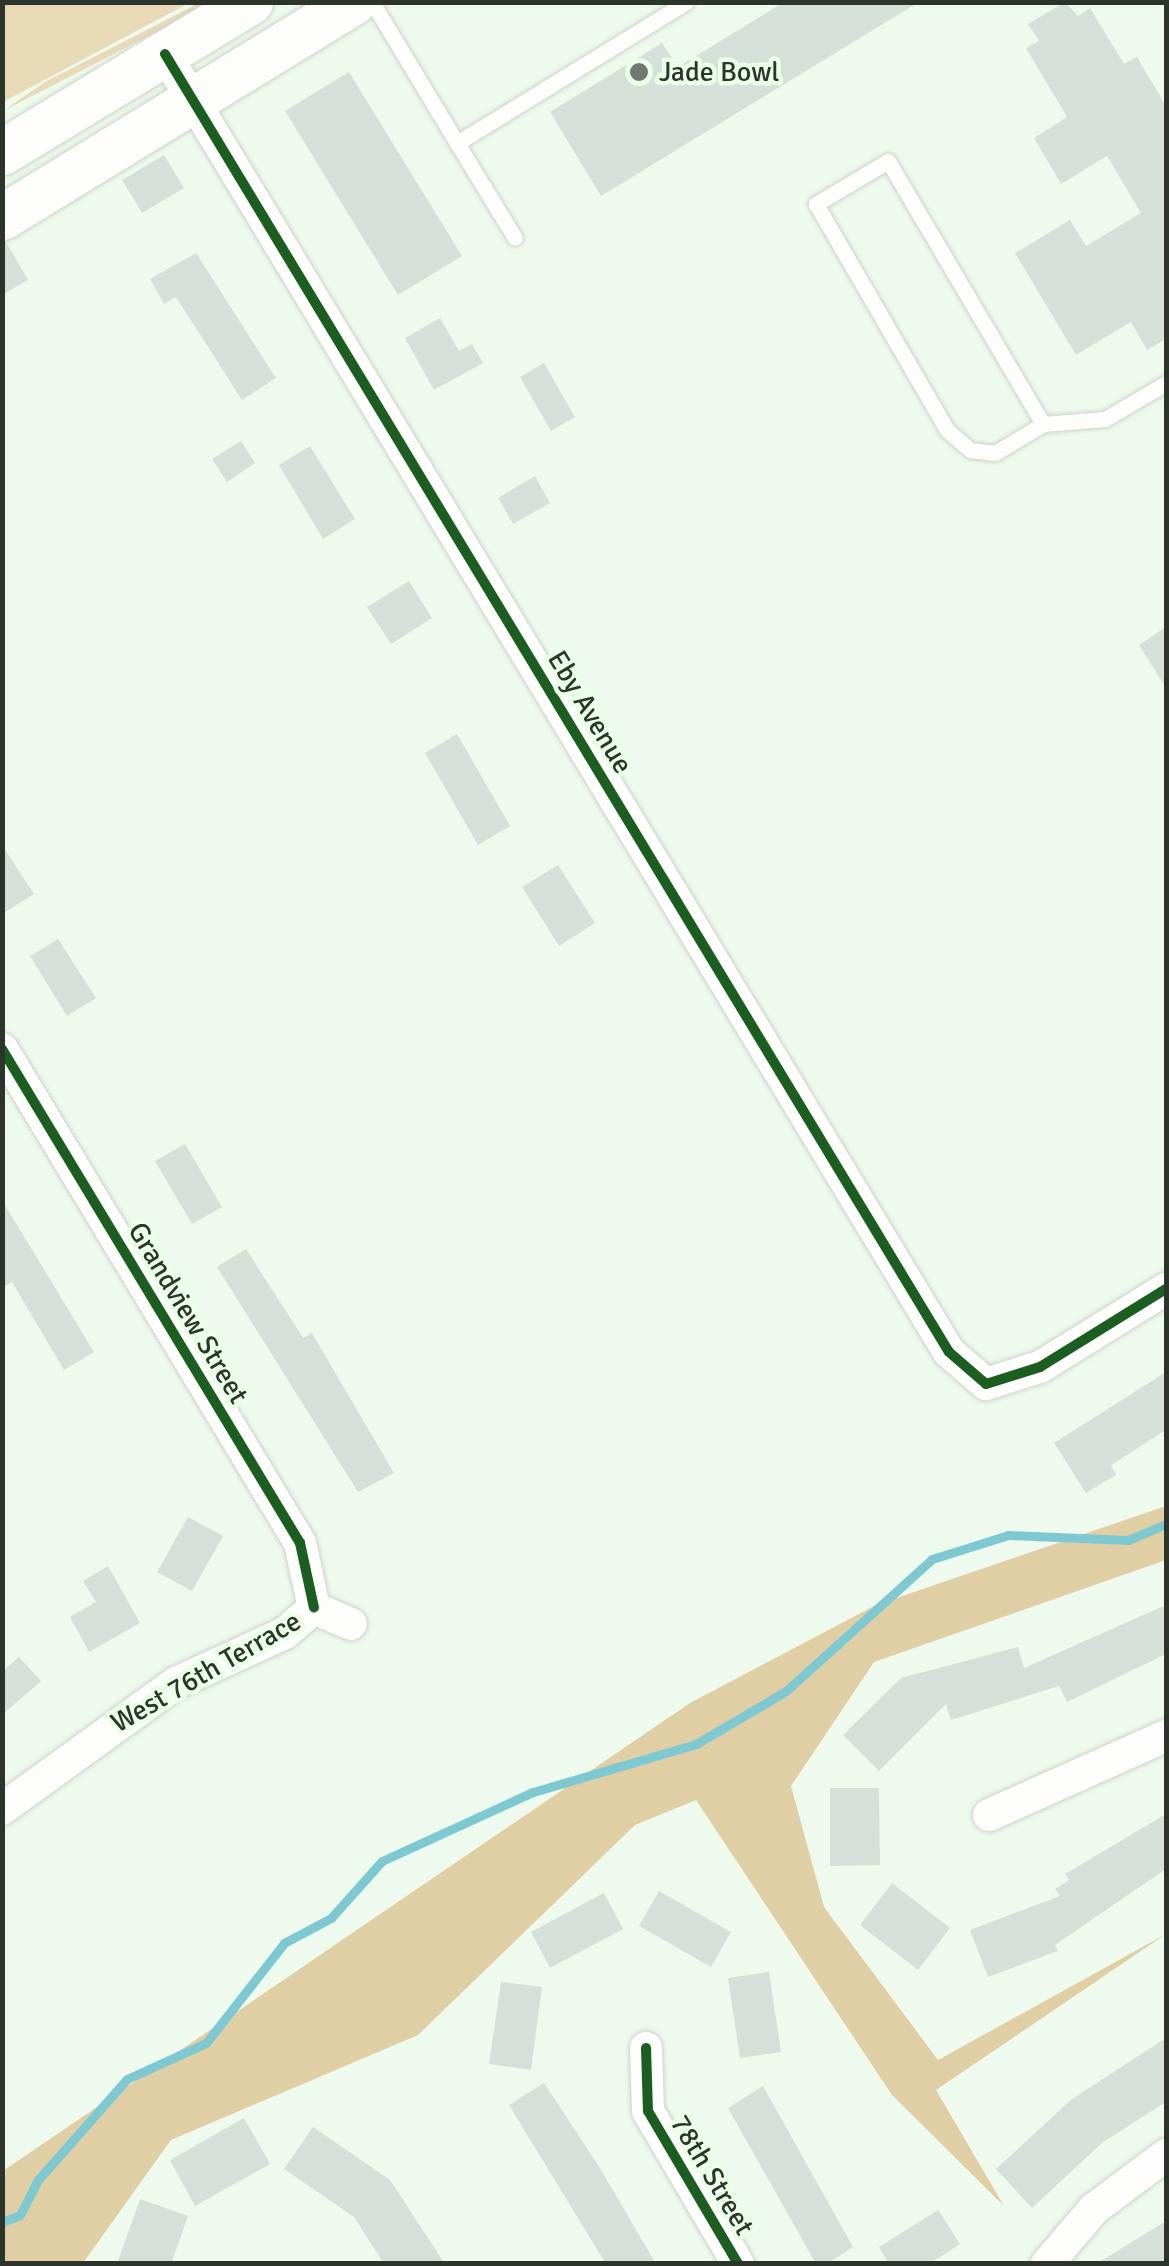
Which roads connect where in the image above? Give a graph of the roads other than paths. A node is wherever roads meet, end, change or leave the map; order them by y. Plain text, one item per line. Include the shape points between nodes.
1 (250, 2) edge
2 (353, 2) edge
3 (372, 2) edge
4 (686, 2) edge
5 (165, 54) junction
6 (195, 102) junction
7 (457, 142) junction
8 (2, 152) edge
9 (2, 217) edge
10 (515, 238) dead end
11 (1166, 383) edge
12 (1043, 424) junction
13 (2, 1049) edge
14 (1166, 1289) edge
15 (314, 1608) junction
16 (351, 1624) dead end
17 (1166, 1736) edge
18 (2, 1809) edge
19 (989, 1816) dead end
20 (646, 2048) dead end
21 (1166, 2155) edge
22 (738, 2264) edge
23 (1048, 2264) edge

1 - 5 main road
2 - 6 main road
3 - 7 lane
4 - 7 lane
5 - 6 street, Eby Avenue
5 - 8 main road
6 - 9 main road
6 - 14 street, Eby Avenue via 949,1352 986,1384 1040,1367
7 - 10 lane
11 - 12 lane via 1105,420
12 - 12 lane via 996,453 970,450 947,430 816,204 888,160
13 - 15 street, Grandview Street via 300,1543
15 - 16 street
15 - 18 street, West 76th Terrace via 285,1633 176,1683
17 - 19 street
20 - 22 street, 78th Street via 648,2111
21 - 23 street via 1094,2209

